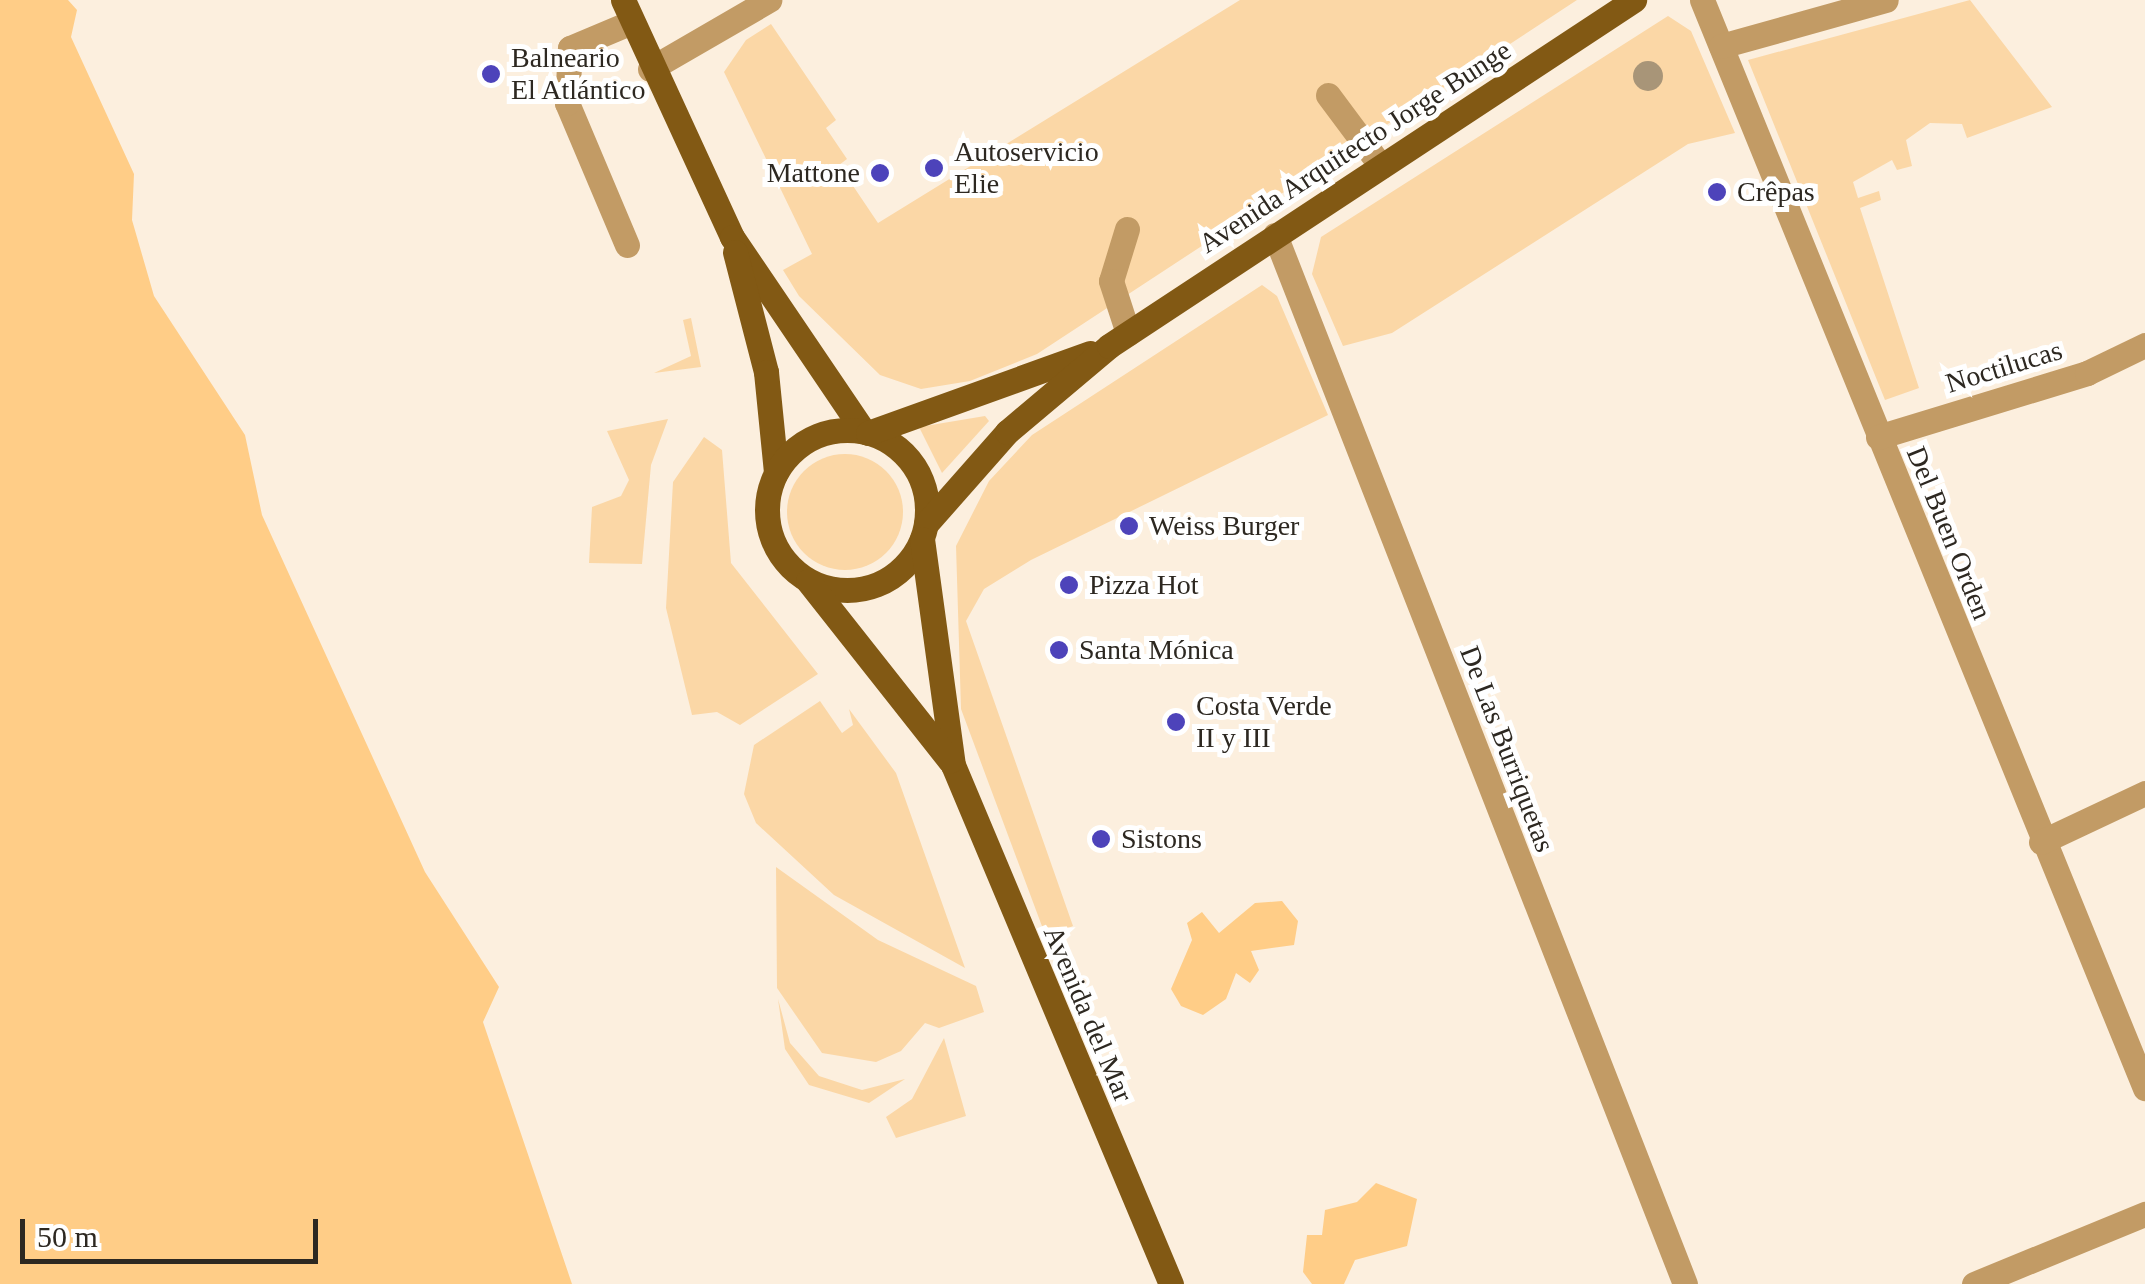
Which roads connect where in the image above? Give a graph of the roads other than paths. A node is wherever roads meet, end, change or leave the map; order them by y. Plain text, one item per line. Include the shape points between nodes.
1 (769, 0) edge
2 (1634, 0) edge
3 (1702, 0) edge
4 (1886, 0) edge
5 (627, 11) edge
6 (1721, 46) junction
7 (650, 68) junction
8 (1328, 94) dead end
9 (1380, 166) junction
10 (1127, 230) dead end
11 (1275, 235) junction
12 (732, 237) junction
13 (627, 245) dead end
14 (1118, 339) junction
15 (2145, 345) edge
16 (866, 432) junction
17 (1878, 437) junction
18 (776, 473) junction
19 (924, 532) junction
20 (807, 580) junction
21 (954, 765) junction
22 (2145, 793) edge
23 (2041, 842) junction
24 (2145, 1088) edge
25 (2145, 1214) edge
26 (1170, 1284) edge
27 (1685, 1284) edge
28 (1974, 1284) edge

1 - 7 street
2 - 9 main road, Avenida Arquitecto Jorge Bunge
3 - 6 street, Del Buen Orden
4 - 6 street
5 - 7 main road
5 - 13 street via 570,48 567,103
6 - 17 street, Del Buen Orden
7 - 12 main road
8 - 9 street
9 - 11 main road, Avenida Arquitecto Jorge Bunge
10 - 14 street via 1111,281
11 - 14 main road, Avenida Arquitecto Jorge Bunge
11 - 27 street, De Las Burriquetas
12 - 16 main road
12 - 18 main road via 766,372
14 - 16 main road, Avenida Arquitecto Jorge Bunge
14 - 19 main road, Avenida Arquitecto Jorge Bunge via 1006,432
15 - 17 street, Noctilucas via 2087,373
16 - 18 main road via 823,434
16 - 19 main road via 920,478
17 - 23 street, Del Buen Orden
18 - 20 main road via 770,532
19 - 20 main road via 873,586
19 - 21 main road, Avenida del Mar
20 - 21 main road, Avenida del Mar
21 - 26 main road, Avenida del Mar
22 - 23 street
23 - 24 street, Del Buen Orden
25 - 28 street

